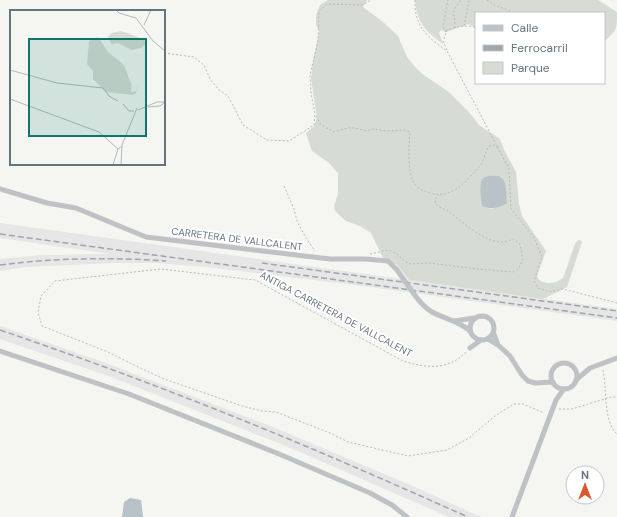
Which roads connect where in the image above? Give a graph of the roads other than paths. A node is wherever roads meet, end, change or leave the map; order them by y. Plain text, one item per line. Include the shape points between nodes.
1 (0, 189) edge
2 (475, 318) junction
3 (454, 321) junction
4 (470, 331) junction
5 (494, 334) junction
6 (473, 336) junction
7 (488, 339) junction
8 (481, 340) junction
9 (498, 346) junction
10 (0, 351) edge
11 (617, 358) edge
12 (617, 362) edge
13 (603, 363) junction
14 (573, 367) junction
15 (590, 368) junction
16 (551, 375) junction
17 (576, 380) junction
18 (541, 382) junction
19 (555, 384) junction
20 (564, 389) junction
21 (556, 400) junction
22 (407, 517) edge
23 (512, 517) edge

1 - 3 street, CARRETERA DE VALLCALENT, bridge via 47,203 76,208 146,237 316,258 388,261 423,305 432,312
2 - 3 street
2 - 4 street via 470,324
2 - 5 street via 490,318
3 - 4 street, CARRETERA DE VALLCALENT
4 - 6 street
5 - 7 street
5 - 9 street
6 - 8 street
6 - 8 street via 470,348
7 - 8 street
7 - 9 street
9 - 18 street via 510,356 524,378 528,381
10 - 22 street via 129,394 279,454 370,493
11 - 13 street
12 - 13 street
13 - 15 street
14 - 15 street
14 - 16 street via 562,363 555,367
14 - 17 street
15 - 17 street
16 - 18 street
16 - 19 street
17 - 20 street
18 - 19 street
19 - 20 street
19 - 21 street
20 - 21 street
21 - 23 street

